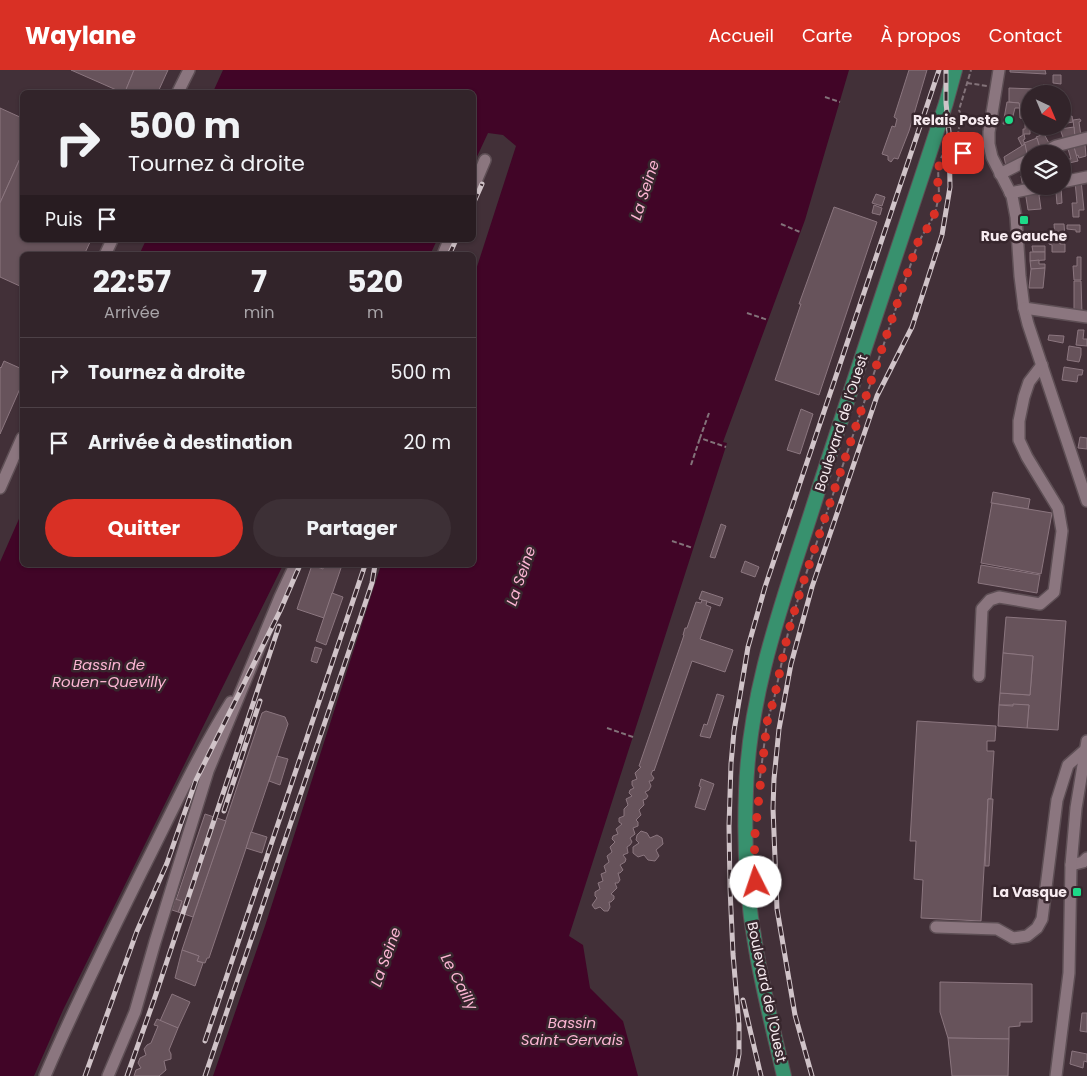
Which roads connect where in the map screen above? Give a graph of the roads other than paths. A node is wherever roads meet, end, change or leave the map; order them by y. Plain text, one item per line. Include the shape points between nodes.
1 (188, 70) edge
2 (955, 70) edge
3 (998, 70) edge
4 (179, 90) edge
5 (1087, 138) edge
6 (1060, 145) edge
7 (485, 160) dead end
8 (1021, 164) edge
9 (1000, 174) junction
10 (1087, 177) edge
11 (1071, 180) edge
12 (476, 181) edge
13 (1021, 191) edge
14 (1010, 193) junction
15 (1024, 308) junction
16 (1087, 318) edge
17 (1042, 365) junction
18 (20, 443) edge
19 (0, 488) edge
20 (1087, 501) edge
21 (295, 567) edge
22 (248, 675) junction
23 (979, 676) dead end
24 (1086, 746) edge
25 (1087, 858) edge
26 (1071, 864) junction
27 (936, 927) dead end
28 (46, 1076) edge
29 (108, 1076) edge
30 (784, 1076) edge
31 (1056, 1076) edge

1 - 4 street
2 - 30 main road, Boulevard de l'Ouest via 765,659 752,724 746,790 746,868 755,944
3 - 9 street via 989,132 992,157
5 - 6 street
7 - 12 street
8 - 9 street
9 - 14 street
10 - 11 street
13 - 14 street
14 - 15 street via 1016,217
15 - 16 street
15 - 17 street
17 - 20 street
17 - 23 street via 1029,382 1019,421 1019,440 1058,508 1062,531 1054,592 1040,604 999,598 990,600 982,609
18 - 19 street
21 - 22 street
22 - 28 street via 214,729 170,815 68,1023
22 - 29 street via 208,771 135,1012
24 - 26 street
24 - 27 street via 1068,765 1057,800 1042,919 1037,928 1027,936 1012,938 997,929
25 - 26 street via 1084,862
26 - 31 street via 1069,973

